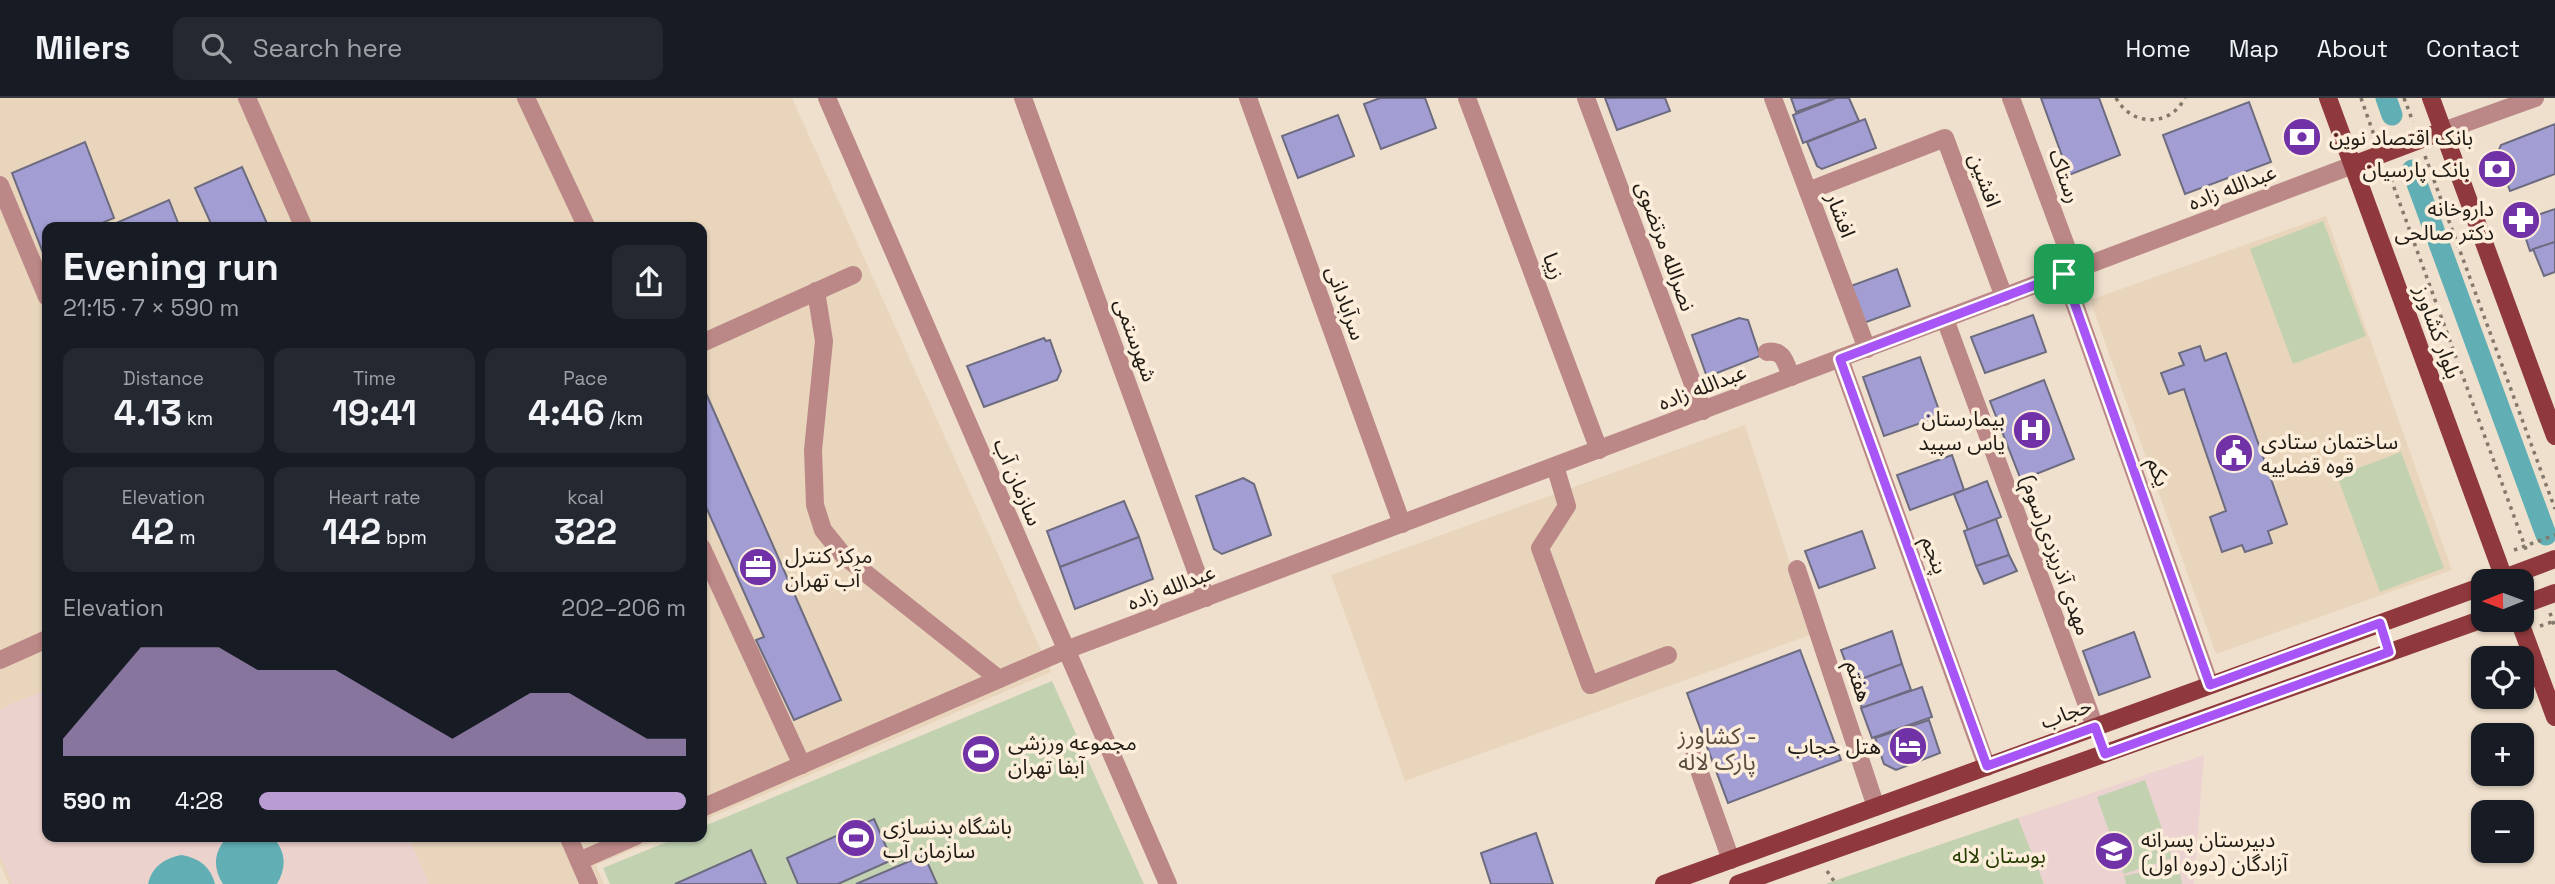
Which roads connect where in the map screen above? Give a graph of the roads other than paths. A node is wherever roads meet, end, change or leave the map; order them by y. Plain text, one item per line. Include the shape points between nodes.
1 (247, 98) edge
2 (526, 98) edge
3 (827, 98) edge
4 (1023, 98) edge
5 (1248, 98) edge
6 (1467, 98) edge
7 (1586, 98) edge
8 (1773, 98) edge
9 (2011, 98) edge
10 (2328, 98) edge
11 (2431, 98) edge
12 (2535, 98) edge
13 (2443, 131) junction
14 (2353, 166) junction
15 (0, 185) edge
16 (1808, 191) junction
17 (301, 222) edge
18 (583, 222) edge
19 (2070, 272) junction
20 (853, 275) dead end
21 (42, 285) edge
22 (816, 291) junction
23 (2004, 297) junction
24 (1945, 319) junction
25 (707, 341) edge
26 (1867, 349) junction
27 (1767, 352) dead end
28 (1840, 359) junction
29 (1791, 377) junction
30 (1703, 411) junction
31 (2555, 436) edge
32 (1599, 450) junction
33 (1555, 466) junction
34 (1402, 524) junction
35 (707, 559) edge
36 (2555, 559) edge
37 (1797, 569) dead end
38 (2498, 569) edge
39 (2530, 569) edge
40 (2471, 590) edge
41 (2555, 593) edge
42 (1206, 598) junction
43 (2534, 601) edge
44 (2380, 623) junction
45 (2471, 623) edge
46 (2523, 632) edge
47 (42, 641) edge
48 (1066, 650) junction
49 (2389, 652) junction
50 (1668, 655) dead end
51 (0, 660) edge
52 (999, 680) junction
53 (2210, 685) junction
54 (2221, 712) junction
55 (2555, 717) edge
56 (2095, 727) junction
57 (2105, 754) junction
58 (1694, 756) dead end
59 (802, 765) junction
60 (1987, 766) junction
61 (707, 806) edge
62 (1876, 807) junction
63 (1819, 828) junction
64 (571, 842) edge
65 (622, 842) edge
66 (1828, 852) junction
67 (1731, 860) junction
68 (579, 861) junction
69 (589, 884) edge
70 (1168, 884) edge
71 (1664, 884) edge
72 (1738, 884) edge

1 - 17 street
2 - 18 street
3 - 48 street, سازمان آب
4 - 42 street, شهرستمی
5 - 34 street, سرآبادانی
6 - 32 street, زیبا
7 - 30 street, نصرالله مرتضوی
8 - 16 street, افشار
9 - 19 street, رستاک
10 - 14 main road, بلوار کشاورز
11 - 13 main road
12 - 13 street
13 - 14 main road
13 - 31 main road
14 - 19 street, عبدالله زاده
14 - 38 main road, بلوار کشاورز
15 - 21 street
16 - 23 street, افشین via 1945,138
16 - 26 street, افشار
19 - 23 street, عبدالله زاده
19 - 53 street, یکم
20 - 22 street
22 - 25 street
22 - 52 street via 824,341 813,450 815,505 823,530 844,556
23 - 24 street, عبدالله زاده
24 - 26 street, عبدالله زاده
24 - 56 street, مهدی آذریزدی(سوم)
26 - 28 street, عبدالله زاده
27 - 29 street via 1783,356
28 - 29 street, عبدالله زاده
28 - 60 street, پنجم
29 - 30 street, عبدالله زاده
30 - 32 street, عبدالله زاده
32 - 33 street, عبدالله زاده
33 - 34 street, عبدالله زاده
33 - 50 street via 1567,506 1540,548 1590,685
34 - 42 street, عبدالله زاده
35 - 59 street
36 - 39 main road
37 - 62 street, هفتم
40 - 44 main road, حجاب
41 - 43 main road
42 - 48 street, عبدالله زاده
44 - 49 main road
44 - 53 main road, حجاب
45 - 49 main road
46 - 55 main road
47 - 51 street
48 - 52 street, عبدالله زاده
48 - 70 street, سازمان آب
49 - 54 main road
52 - 59 street, عبدالله زاده
53 - 54 main road
53 - 56 main road, حجاب
54 - 57 main road
56 - 57 main road
56 - 60 main road, حجاب
57 - 66 main road
58 - 67 street
59 - 61 street, عبدالله زاده
60 - 62 main road, حجاب
62 - 63 main road, حجاب
63 - 66 main road
63 - 67 main road, حجاب
64 - 68 street
65 - 68 street
66 - 72 main road
67 - 71 main road, حجاب
68 - 69 street

